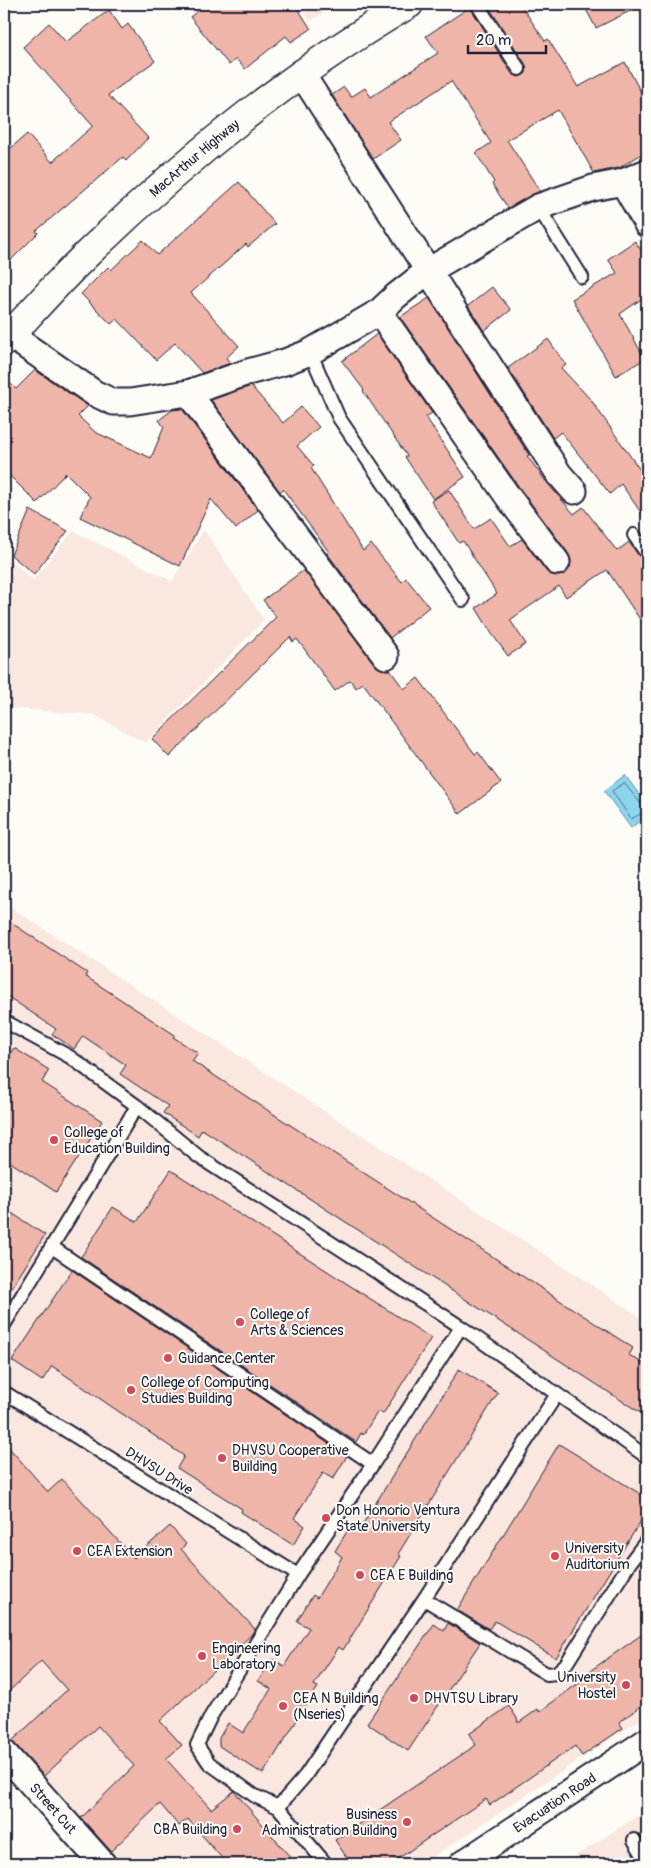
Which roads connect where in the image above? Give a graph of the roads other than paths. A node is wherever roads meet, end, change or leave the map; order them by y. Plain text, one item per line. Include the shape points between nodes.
1 (409, 4) edge
2 (477, 4) edge
3 (519, 69) dead end
4 (301, 73) junction
5 (647, 172) edge
6 (623, 182) junction
7 (538, 207) junction
8 (647, 224) edge
9 (428, 271) junction
10 (582, 277) dead end
11 (379, 312) junction
12 (6, 336) edge
13 (310, 352) junction
14 (188, 393) junction
15 (574, 491) dead end
16 (634, 535) dead end
17 (647, 554) edge
18 (557, 562) dead end
19 (463, 600) dead end
20 (386, 656) dead end
21 (4, 1024) edge
22 (137, 1106) junction
23 (52, 1247) junction
24 (4, 1325) edge
25 (461, 1327) junction
26 (4, 1392) edge
27 (557, 1394) junction
28 (647, 1457) edge
29 (373, 1464) junction
30 (647, 1540) edge
31 (298, 1575) junction
32 (424, 1599) junction
33 (647, 1741) edge
34 (4, 1753) edge
35 (278, 1807) junction
36 (634, 1840) dead end
37 (647, 1862) edge
38 (103, 1864) edge
39 (326, 1864) edge
40 (462, 1864) edge

1 - 4 main road, MacArthur Highway
2 - 3 lane
4 - 9 street
4 - 12 main road, MacArthur Highway via 154,190
5 - 6 street
6 - 7 street via 593,188
6 - 8 street
7 - 9 street
7 - 10 lane
9 - 11 street
9 - 15 street via 559,474
11 - 13 street
11 - 18 street
12 - 14 street via 113,402
13 - 14 street
13 - 19 lane via 339,418
14 - 20 street
16 - 17 lane
21 - 22 lane via 6,1022 70,1057
22 - 23 lane
22 - 25 lane via 199,1157
23 - 24 lane
23 - 29 lane
25 - 27 lane
25 - 29 lane
26 - 31 lane, DHVSU Drive
27 - 28 lane
27 - 32 lane
29 - 31 lane
30 - 32 lane via 566,1664 556,1673 547,1674
31 - 35 lane via 211,1716 197,1745 209,1763 255,1796
32 - 35 lane via 305,1776
33 - 40 street, Evacuation Road
34 - 38 street, Street Cut
35 - 39 lane
36 - 37 lane

